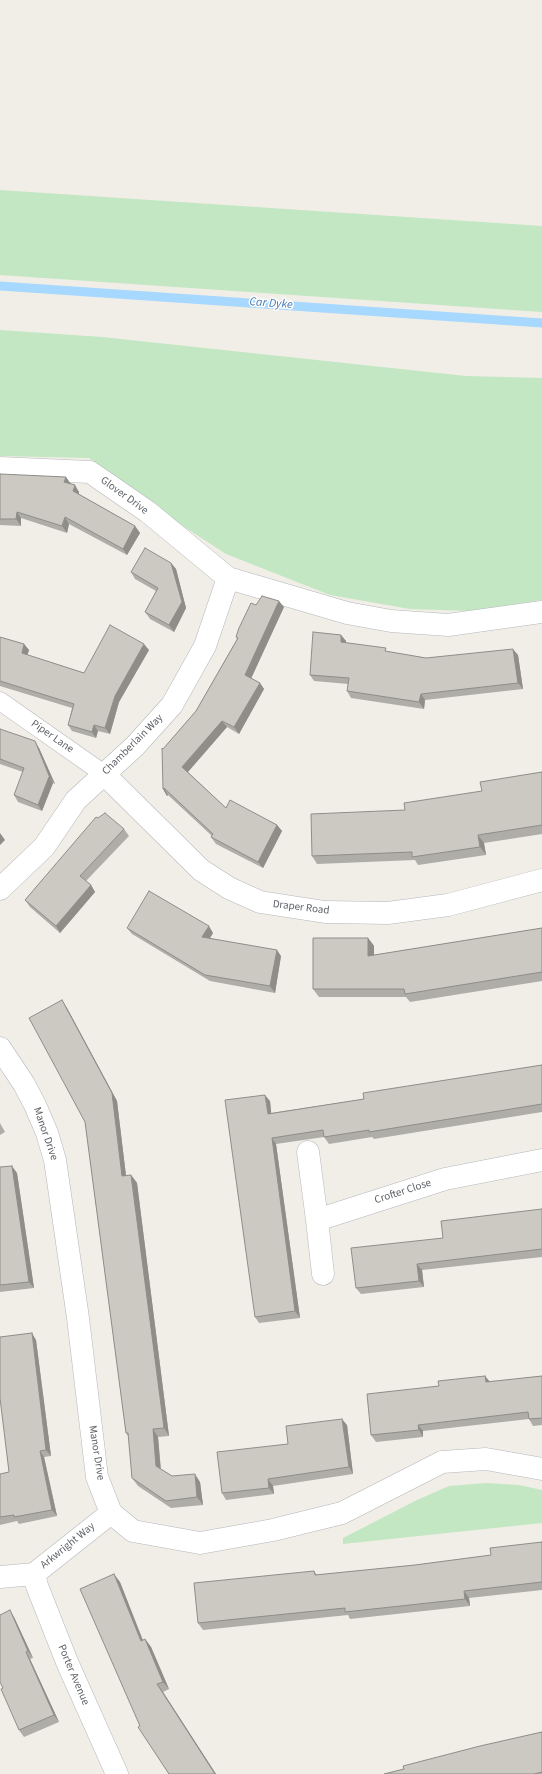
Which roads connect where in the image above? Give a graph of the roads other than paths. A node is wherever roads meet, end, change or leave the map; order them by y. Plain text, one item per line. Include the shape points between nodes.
1 (0, 468) edge
2 (228, 578) junction
3 (542, 612) edge
4 (0, 701) edge
5 (104, 774) junction
6 (542, 880) edge
7 (0, 889) edge
8 (0, 1048) edge
9 (308, 1152) dead end
10 (542, 1160) edge
11 (318, 1220) junction
12 (323, 1274) dead end
13 (542, 1469) edge
14 (111, 1513) junction
15 (34, 1574) junction
16 (0, 1577) edge
17 (117, 1774) edge

1 - 2 street, Glover Drive via 90,472 148,512
2 - 3 street via 347,613 392,621 448,625
2 - 5 street, Chamberlain Way via 205,646 172,705 135,746
4 - 5 lane, Piper Lane
5 - 6 street, Draper Road via 201,870 229,888 260,902 325,912 388,914 448,905
5 - 7 street, Chamberlain Way via 76,800 44,847
8 - 14 street, Manor Drive via 35,1105 55,1160 77,1310 97,1477
9 - 11 street
10 - 11 street, Crofter Close via 445,1179
11 - 12 street
13 - 14 street, Manor Drive via 486,1459 442,1462 342,1513 273,1530 200,1543 132,1531
14 - 15 street, Arkwright Way
15 - 16 street, Arkwright Way
15 - 17 street, Porter Avenue via 67,1662

